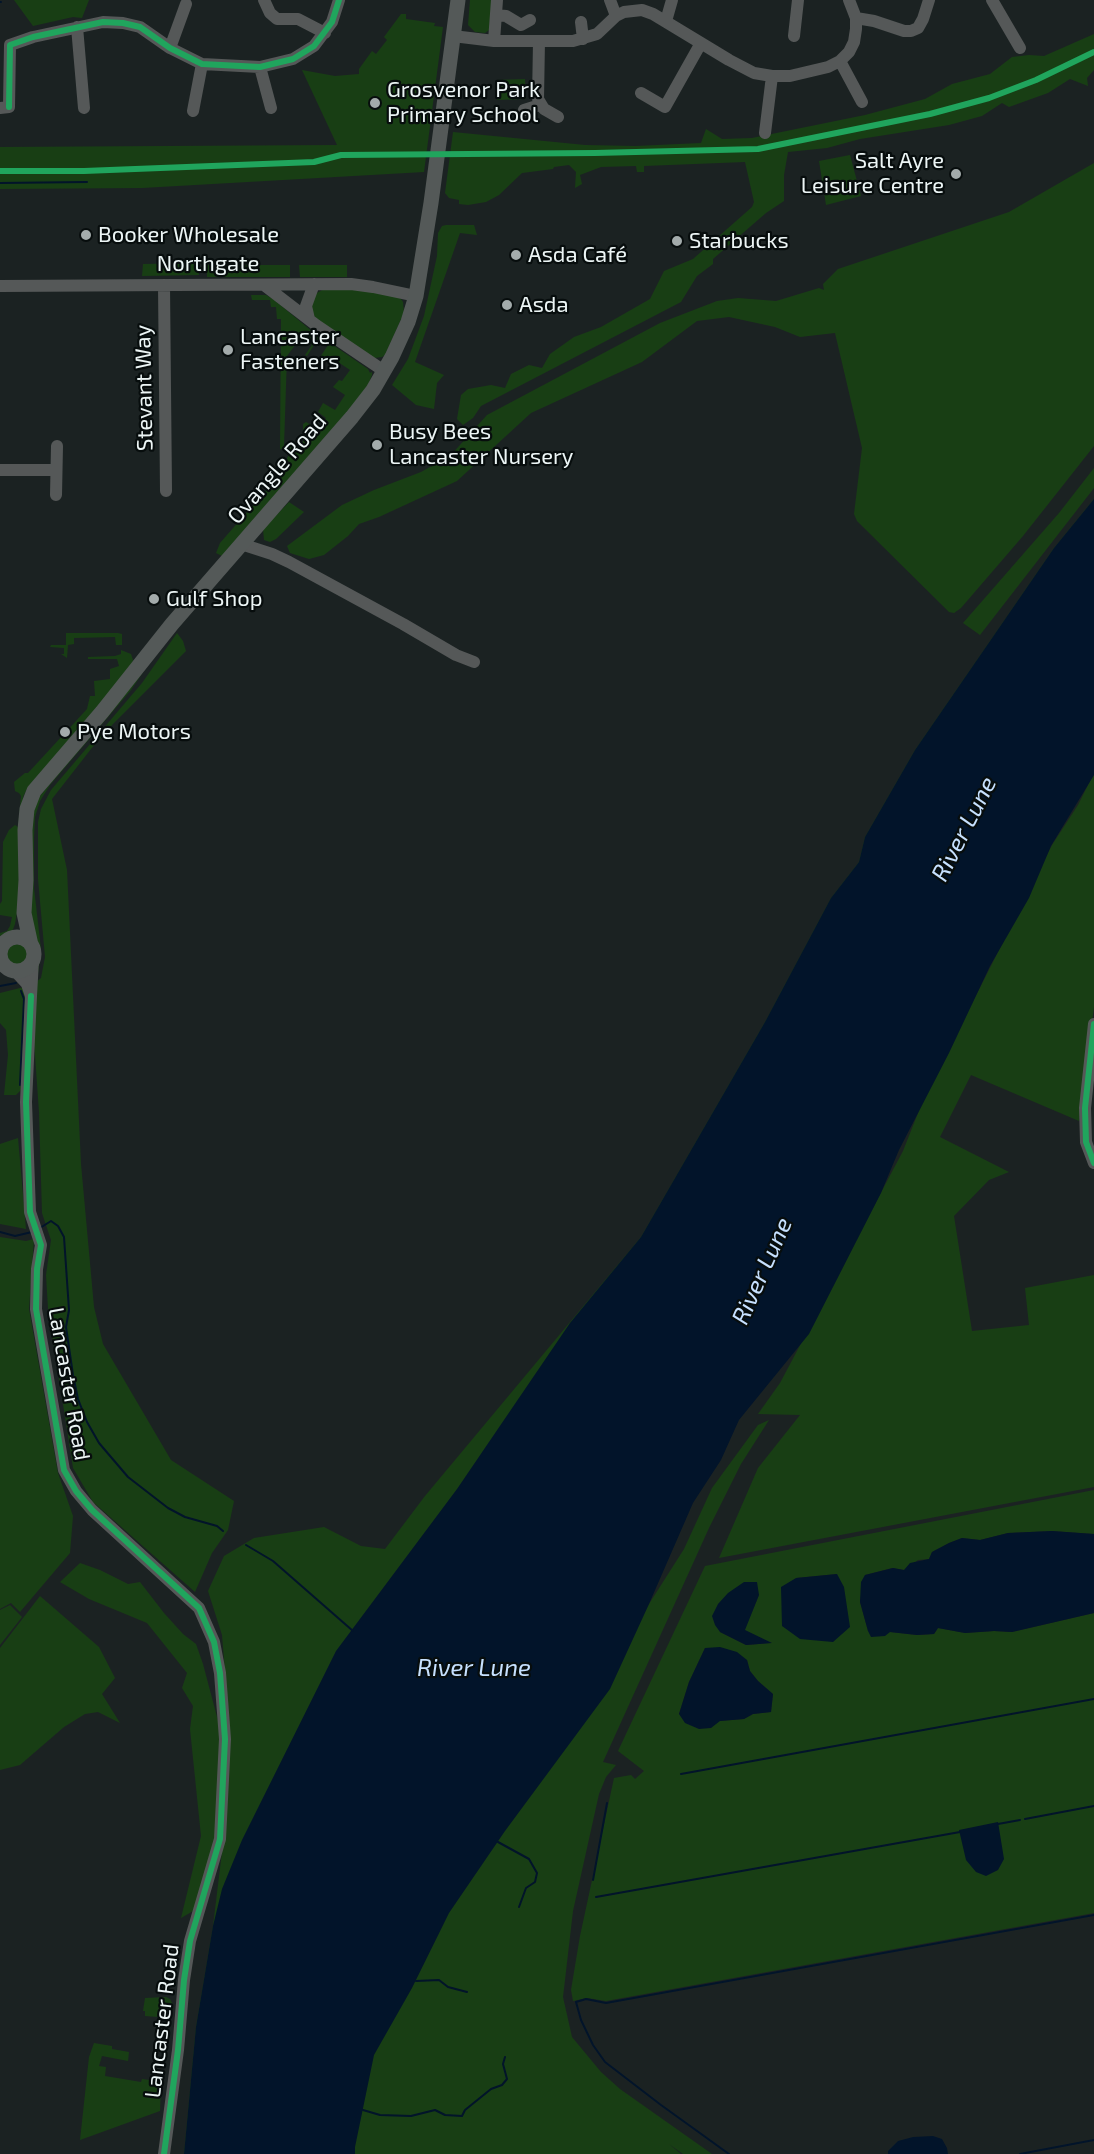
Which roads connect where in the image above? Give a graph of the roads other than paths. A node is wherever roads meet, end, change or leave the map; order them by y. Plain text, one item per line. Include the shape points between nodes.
1 (264, 0) edge
2 (339, 0) edge
3 (458, 0) edge
4 (497, 0) edge
5 (609, 0) edge
6 (672, 0) edge
7 (798, 0) edge
8 (849, 0) edge
9 (992, 0) edge
10 (928, 3) edge
11 (186, 4) dead end
12 (496, 15) junction
13 (616, 16) junction
14 (856, 18) junction
15 (530, 20) dead end
16 (666, 21) junction
17 (581, 22) dead end
18 (77, 27) junction
19 (326, 33) junction
20 (453, 36) junction
21 (794, 36) dead end
22 (583, 39) junction
23 (494, 41) junction
24 (539, 41) junction
25 (5, 43) edge
26 (701, 43) junction
27 (170, 48) junction
28 (1020, 48) dead end
29 (840, 61) junction
30 (202, 64) junction
31 (260, 67) junction
32 (772, 76) junction
33 (641, 93) dead end
34 (862, 102) dead end
35 (540, 105) junction
36 (4, 107) edge
37 (84, 108) dead end
38 (272, 108) dead end
39 (524, 110) dead end
40 (193, 111) dead end
41 (558, 117) dead end
42 (765, 133) dead end
43 (314, 284) junction
44 (164, 285) junction
45 (264, 285) junction
46 (0, 286) edge
47 (416, 296) junction
48 (309, 319) junction
49 (384, 371) junction
50 (57, 446) dead end
51 (0, 470) edge
52 (56, 470) junction
53 (166, 490) dead end
54 (56, 495) dead end
55 (241, 544) junction
56 (474, 662) dead end
57 (24, 913) junction
58 (11, 939) junction
59 (32, 952) junction
60 (0, 957) edge
61 (9, 972) edge
62 (31, 996) junction
63 (1094, 1024) edge
64 (1094, 1163) edge
65 (40, 1239) joint
66 (164, 2154) edge

1 - 19 street via 277,19 298,19
2 - 19 street
3 - 20 main road, Ovangle Road
4 - 12 street
5 - 13 street
6 - 16 street
7 - 21 street
8 - 14 street
9 - 28 street
10 - 14 street via 918,27 910,31
11 - 27 street
12 - 15 street via 521,25
12 - 23 street
13 - 16 street via 642,10
13 - 22 street via 597,34
14 - 29 street via 854,42
16 - 26 street
17 - 22 street
18 - 25 street
18 - 27 street via 103,22 140,27
18 - 37 street
19 - 31 street via 298,57
20 - 23 street
20 - 47 main road, Ovangle Road
22 - 24 street
23 - 24 street
24 - 35 street
25 - 36 street
26 - 32 street via 754,73
26 - 33 street via 665,107
27 - 30 street
29 - 32 street via 810,72
29 - 34 street
30 - 31 street
30 - 40 street
31 - 38 street
32 - 42 street
35 - 39 street
35 - 41 street
43 - 45 street, Northgate
43 - 47 street, Northgate via 367,285
43 - 48 street via 306,306
44 - 45 street, Northgate
44 - 46 street, Northgate
44 - 53 street, Stevant Way
45 - 48 street
47 - 49 main road, Ovangle Road
48 - 49 street
49 - 55 main road, Ovangle Road via 352,417
50 - 52 street
51 - 52 street
52 - 54 street
55 - 56 street via 289,562
55 - 57 main road, Ovangle Road via 34,791 25,830
57 - 58 main road, Ovangle Road
57 - 59 main road, Ovangle Road
58 - 59 main road via 24,939
58 - 60 main road via 3,946
59 - 61 main road via 24,970
59 - 62 street, Ovangle Road
60 - 61 main road
61 - 62 street via 25,980
62 - 65 street, Ovangle Road via 26,1102 31,1216
63 - 64 street via 1086,1142
65 - 66 street, Lancaster Road via 36,1309 64,1470 92,1510 199,1608 214,1642 220,1673 225,1739 220,1839 190,1941

